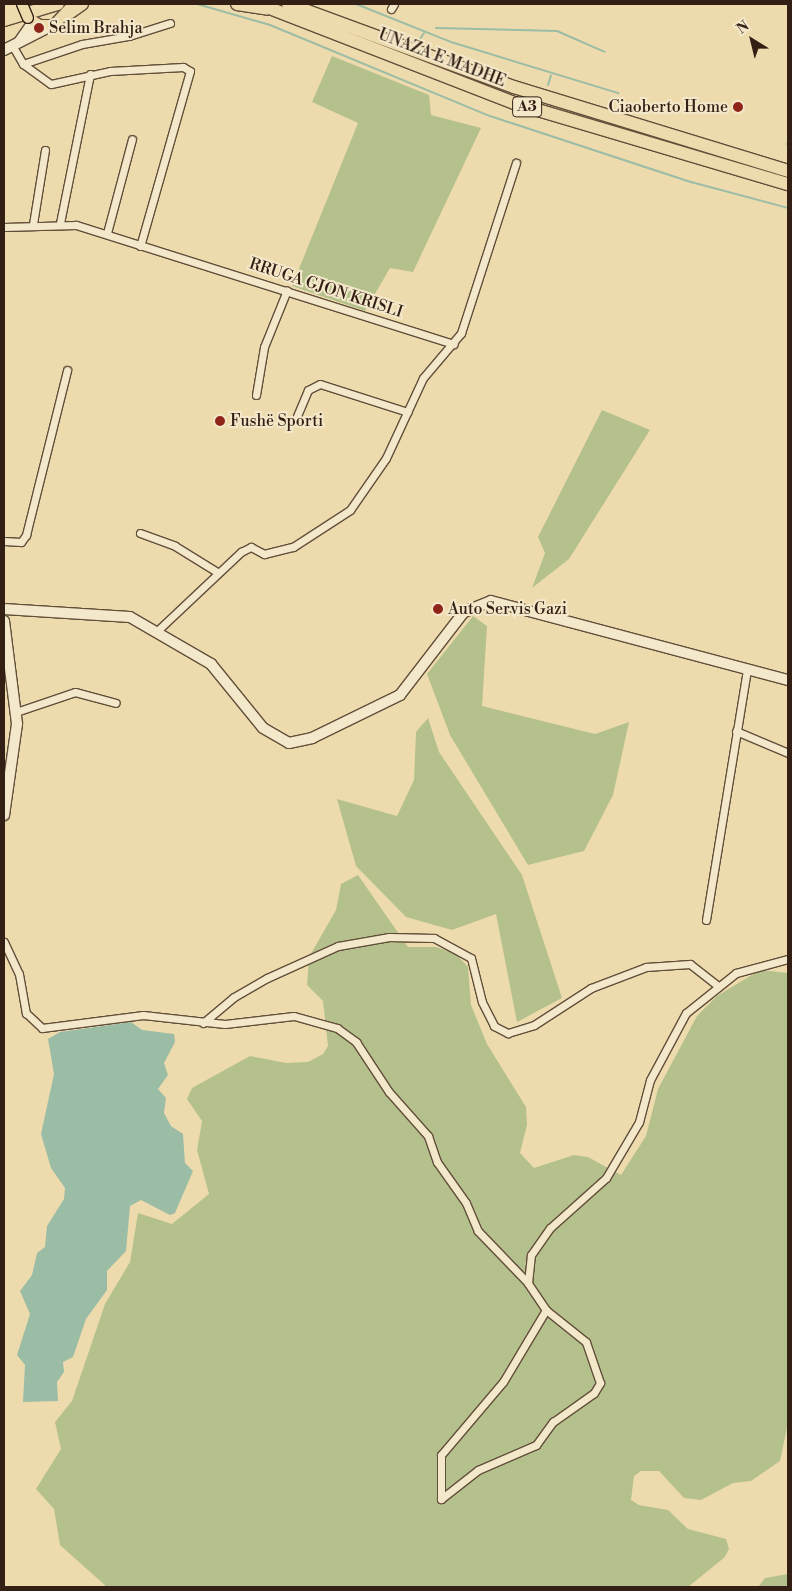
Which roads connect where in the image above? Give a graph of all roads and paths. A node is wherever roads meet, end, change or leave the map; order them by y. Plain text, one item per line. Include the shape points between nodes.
1 (22, 4) edge
2 (58, 4) edge
3 (237, 4) edge
4 (259, 4) edge
5 (288, 4) edge
6 (301, 4) edge
7 (73, 7) edge
8 (4, 9) edge
9 (272, 9) junction
10 (311, 13) junction
11 (4, 20) edge
12 (31, 20) junction
13 (170, 23) dead end
14 (56, 24) junction
15 (4, 25) edge
16 (12, 46) edge
17 (23, 64) junction
18 (90, 74) junction
19 (132, 139) dead end
20 (45, 150) dead end
21 (516, 163) dead end
22 (788, 171) edge
23 (788, 184) edge
24 (60, 223) junction
25 (33, 224) junction
26 (4, 227) edge
27 (107, 233) junction
28 (140, 246) junction
29 (286, 290) junction
30 (454, 344) junction
31 (67, 370) dead end
32 (256, 395) dead end
33 (408, 412) junction
34 (297, 416) dead end
35 (140, 534) dead end
36 (4, 541) edge
37 (217, 572) junction
38 (4, 609) edge
39 (4, 621) edge
40 (156, 632) junction
41 (747, 669) junction
42 (788, 680) edge
43 (116, 703) dead end
44 (16, 712) junction
45 (736, 731) junction
46 (788, 753) edge
47 (8, 770) edge
48 (4, 816) edge
49 (706, 920) dead end
50 (4, 942) edge
51 (788, 959) edge
52 (717, 985) junction
53 (203, 1023) junction
54 (528, 1283) junction
55 (546, 1310) junction

1 - 8 highway
1 - 12 main road, bridge
2 - 11 highway
3 - 9 highway
4 - 9 highway, UNAZA E MADHE / A3
5 - 10 highway, UNAZA E MADHE / A3
6 - 10 highway
7 - 14 main road
9 - 23 highway, UNAZA E MADHE / A3 via 514,103
10 - 22 highway, UNAZA E MADHE / A3 via 514,87
12 - 14 main road
12 - 15 highway
12 - 16 street
13 - 17 street via 82,44
14 - 16 street
16 - 17 street
17 - 18 street via 51,84
18 - 24 street
18 - 28 street via 183,67 190,71
19 - 27 street
20 - 25 street
21 - 30 street
24 - 25 street, RRUGA GJON KRISLI
24 - 27 street, RRUGA GJON KRISLI
25 - 26 street, RRUGA GJON KRISLI
27 - 28 street, RRUGA GJON KRISLI
28 - 29 street, RRUGA GJON KRISLI
29 - 30 street, RRUGA GJON KRISLI
29 - 32 street via 264,347
30 - 33 street via 430,368
31 - 36 street via 26,535 21,542
33 - 34 street via 320,384 308,390
33 - 37 street via 386,458 350,510 307,540 264,554 251,547
35 - 37 street via 175,546
37 - 40 street
38 - 40 street via 118,614
39 - 44 street
40 - 41 street via 211,664 263,728 289,743 312,738 390,700 419,675 464,612 491,601
41 - 42 street
41 - 45 street
43 - 44 street via 75,692
44 - 47 street
45 - 46 street via 746,739
45 - 49 street
47 - 48 street
50 - 53 street via 19,974 26,1013 42,1028 143,1015
51 - 52 street via 736,973
52 - 53 street via 690,964 646,968 591,988 534,1025 508,1033 494,1026 482,1002 471,958 434,938 388,937 338,946 267,978 234,996
52 - 54 street via 680,1022 650,1080 640,1122 606,1178 541,1238 531,1256
53 - 54 street via 242,1024 294,1016 337,1028 356,1042 389,1092 428,1136 437,1162 466,1203 478,1231
54 - 55 street
55 - 55 street via 586,1342 599,1385 584,1402 553,1422 536,1445 478,1470 441,1499 441,1455 503,1382

